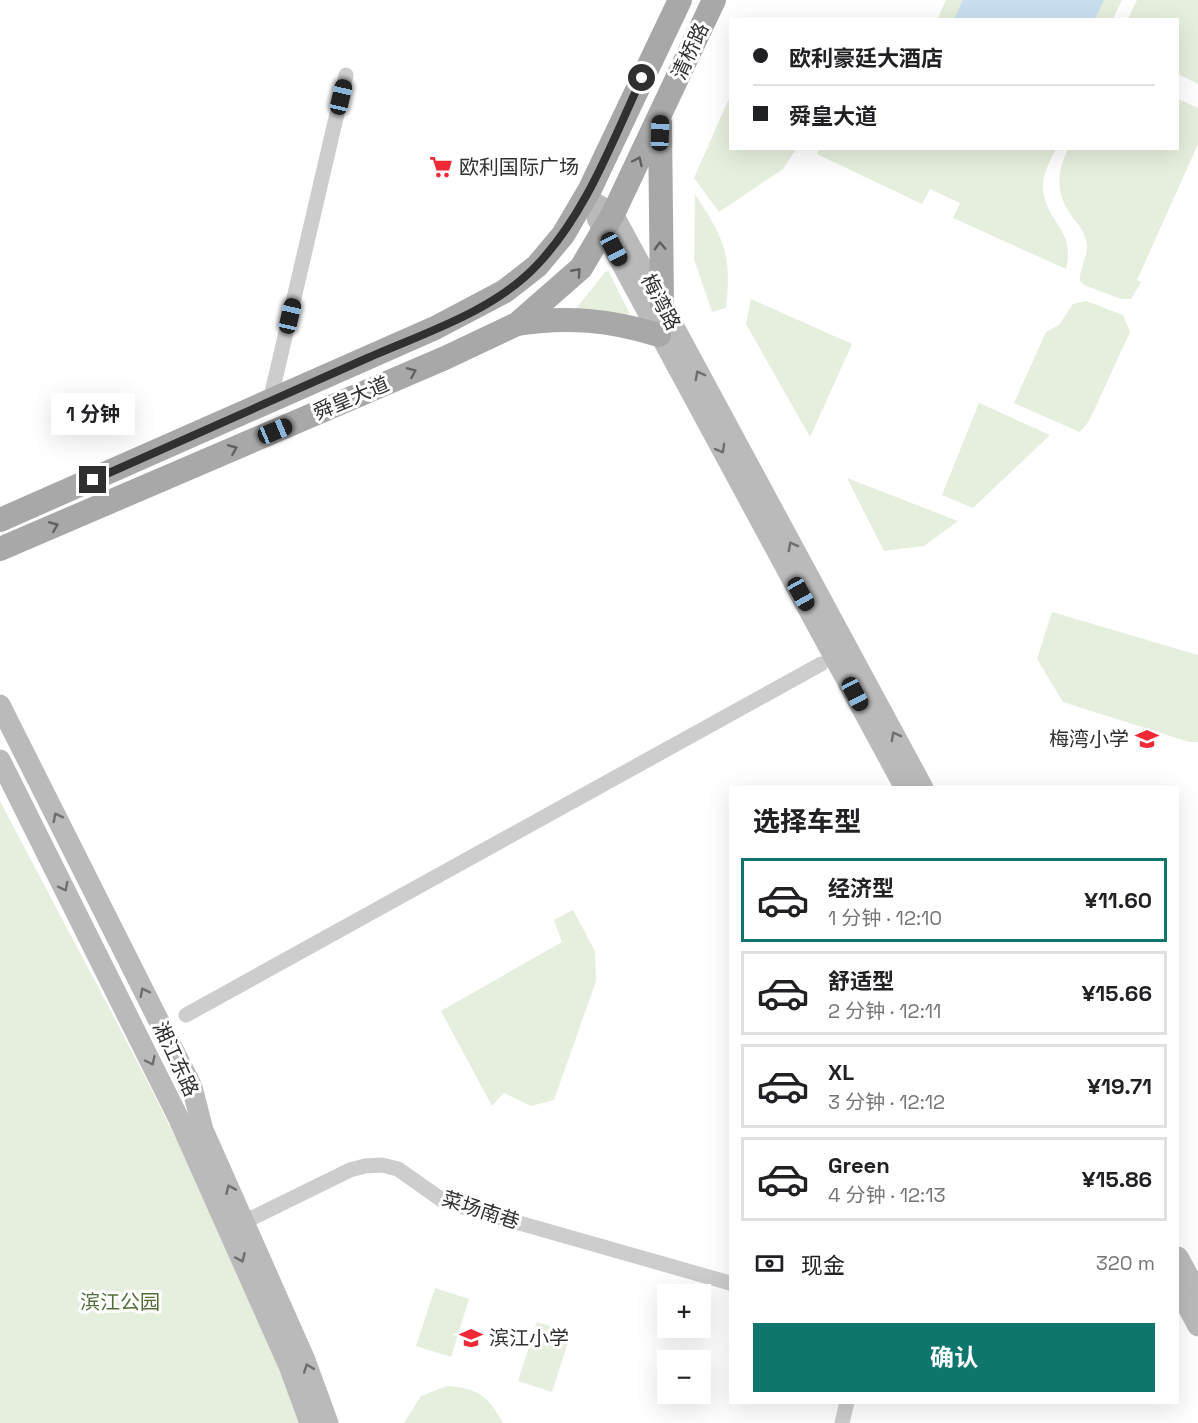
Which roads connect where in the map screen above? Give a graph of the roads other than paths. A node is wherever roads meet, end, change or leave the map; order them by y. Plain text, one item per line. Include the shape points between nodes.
1 (680, 0) edge
2 (714, 0) edge
3 (346, 75) dead end
4 (660, 113) junction
5 (585, 197) junction
6 (609, 222) junction
7 (660, 319) junction
8 (517, 324) junction
9 (270, 401) junction
10 (5, 516) edge
11 (1, 550) edge
12 (821, 664) dead end
13 (0, 705) edge
14 (0, 760) edge
15 (904, 786) edge
16 (922, 786) edge
17 (186, 1014) dead end
18 (244, 1222) junction
19 (1179, 1259) edge
20 (729, 1283) edge
21 (1179, 1291) edge
22 (1198, 1294) edge
23 (1198, 1326) edge
24 (847, 1404) edge
25 (310, 1423) edge
26 (327, 1423) edge
27 (842, 1423) edge

1 - 5 main road, 清桥路
2 - 4 main road, 清桥路
3 - 9 street
6 -> 4 main road, 清桥路
7 -> 4 main road
5 - 6 main road, 梅湾路
5 - 9 main road, 舜皇大道 via 537,266 505,291 468,312
6 - 7 main road, 梅湾路
8 -> 6 main road, 舜皇大道 via 581,268
7 - 8 main road via 570,319
7 -> 15 main road, 梅湾路
16 -> 7 main road, 梅湾路
11 -> 8 main road, 舜皇大道
9 - 10 main road, 舜皇大道
12 - 17 street
18 -> 13 main road, 湘江东路 via 204,1130 192,1087
14 -> 25 main road, 湘江东路 via 178,1118 290,1366
18 - 20 street, 菜场南巷 via 350,1170 382,1165 398,1169 442,1200
26 -> 18 main road, 湘江东路 via 305,1360
19 - 22 main road
21 - 23 main road
24 - 27 street

